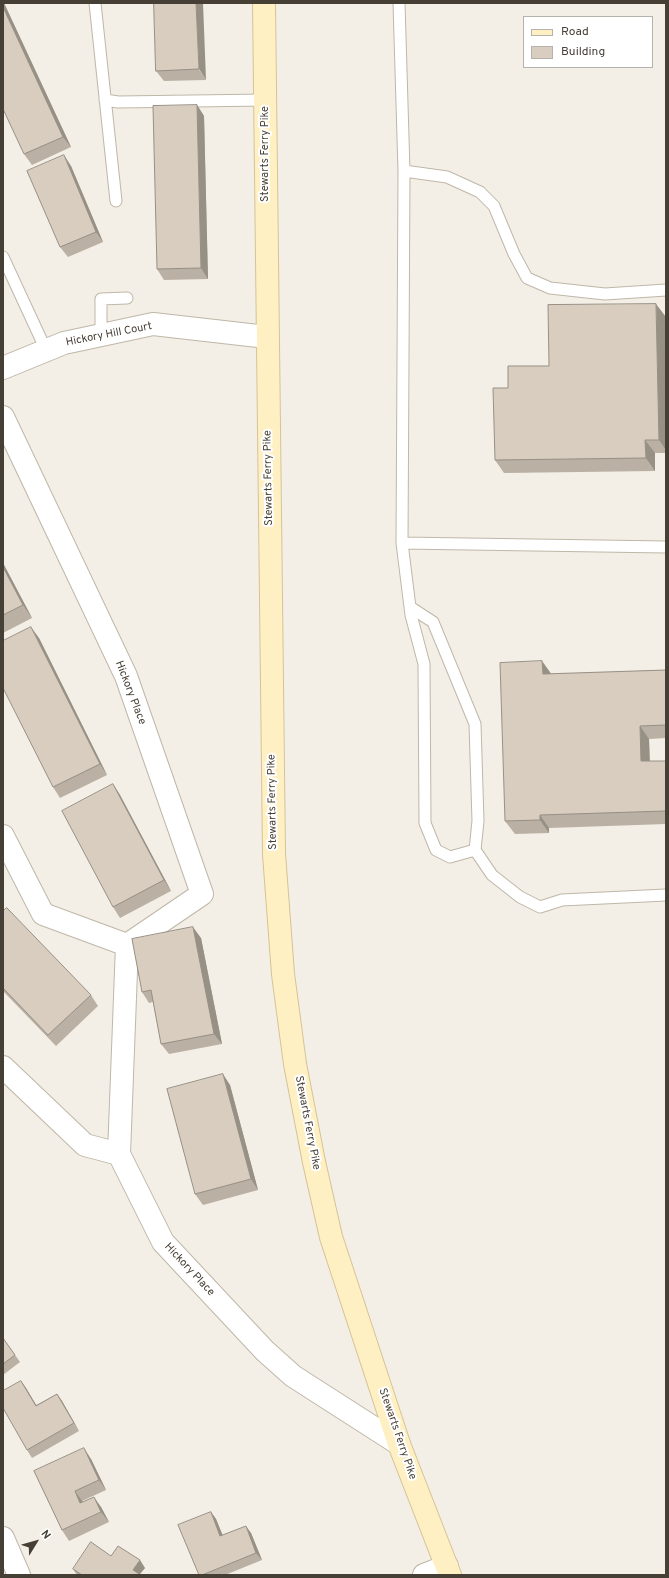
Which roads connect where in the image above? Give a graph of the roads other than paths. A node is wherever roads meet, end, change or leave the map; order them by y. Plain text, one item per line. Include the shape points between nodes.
1 (95, 3) edge
2 (264, 3) edge
3 (399, 3) edge
4 (105, 100) junction
5 (266, 100) junction
6 (404, 171) junction
7 (116, 201) dead end
8 (3, 257) edge
9 (666, 290) edge
10 (127, 298) dead end
11 (101, 335) junction
12 (267, 337) junction
13 (46, 350) junction
14 (3, 368) edge
15 (3, 417) edge
16 (402, 543) junction
17 (666, 547) edge
18 (410, 607) junction
19 (3, 836) edge
20 (475, 850) junction
21 (666, 895) edge
22 (127, 945) junction
23 (3, 1067) edge
24 (119, 1154) junction
25 (399, 1444) junction
26 (3, 1538) edge
27 (449, 1570) edge
28 (19, 1575) edge
29 (424, 1575) edge

1 - 4 lane
2 - 5 main road, Stewarts Ferry Pike
3 - 6 lane
4 - 5 lane
4 - 7 lane
5 - 12 main road, Stewarts Ferry Pike
6 - 9 lane via 447,176 480,192 494,206 527,278 550,288 605,294
6 - 16 lane
8 - 13 lane
10 - 11 lane via 101,299
11 - 12 street, Hickory Hill Court via 152,324
11 - 13 street, Hickory Hill Court via 64,343
12 - 25 main road, Stewarts Ferry Pike via 274,854 283,974 295,1064 331,1236
13 - 14 street, Hickory Hill Court
15 - 22 street, Hickory Place via 126,676 202,894
16 - 17 lane
16 - 18 lane
18 - 20 lane via 432,622 475,724 478,821
18 - 20 lane via 424,664 425,823 436,850 450,857
19 - 22 street via 43,914
20 - 21 lane via 492,874 520,897 540,907 562,900
22 - 24 street, Hickory Place
23 - 24 street via 85,1145
24 - 25 street, Hickory Place via 163,1242 265,1351 293,1376
25 - 27 main road, Stewarts Ferry Pike
26 - 28 street
27 - 29 street

